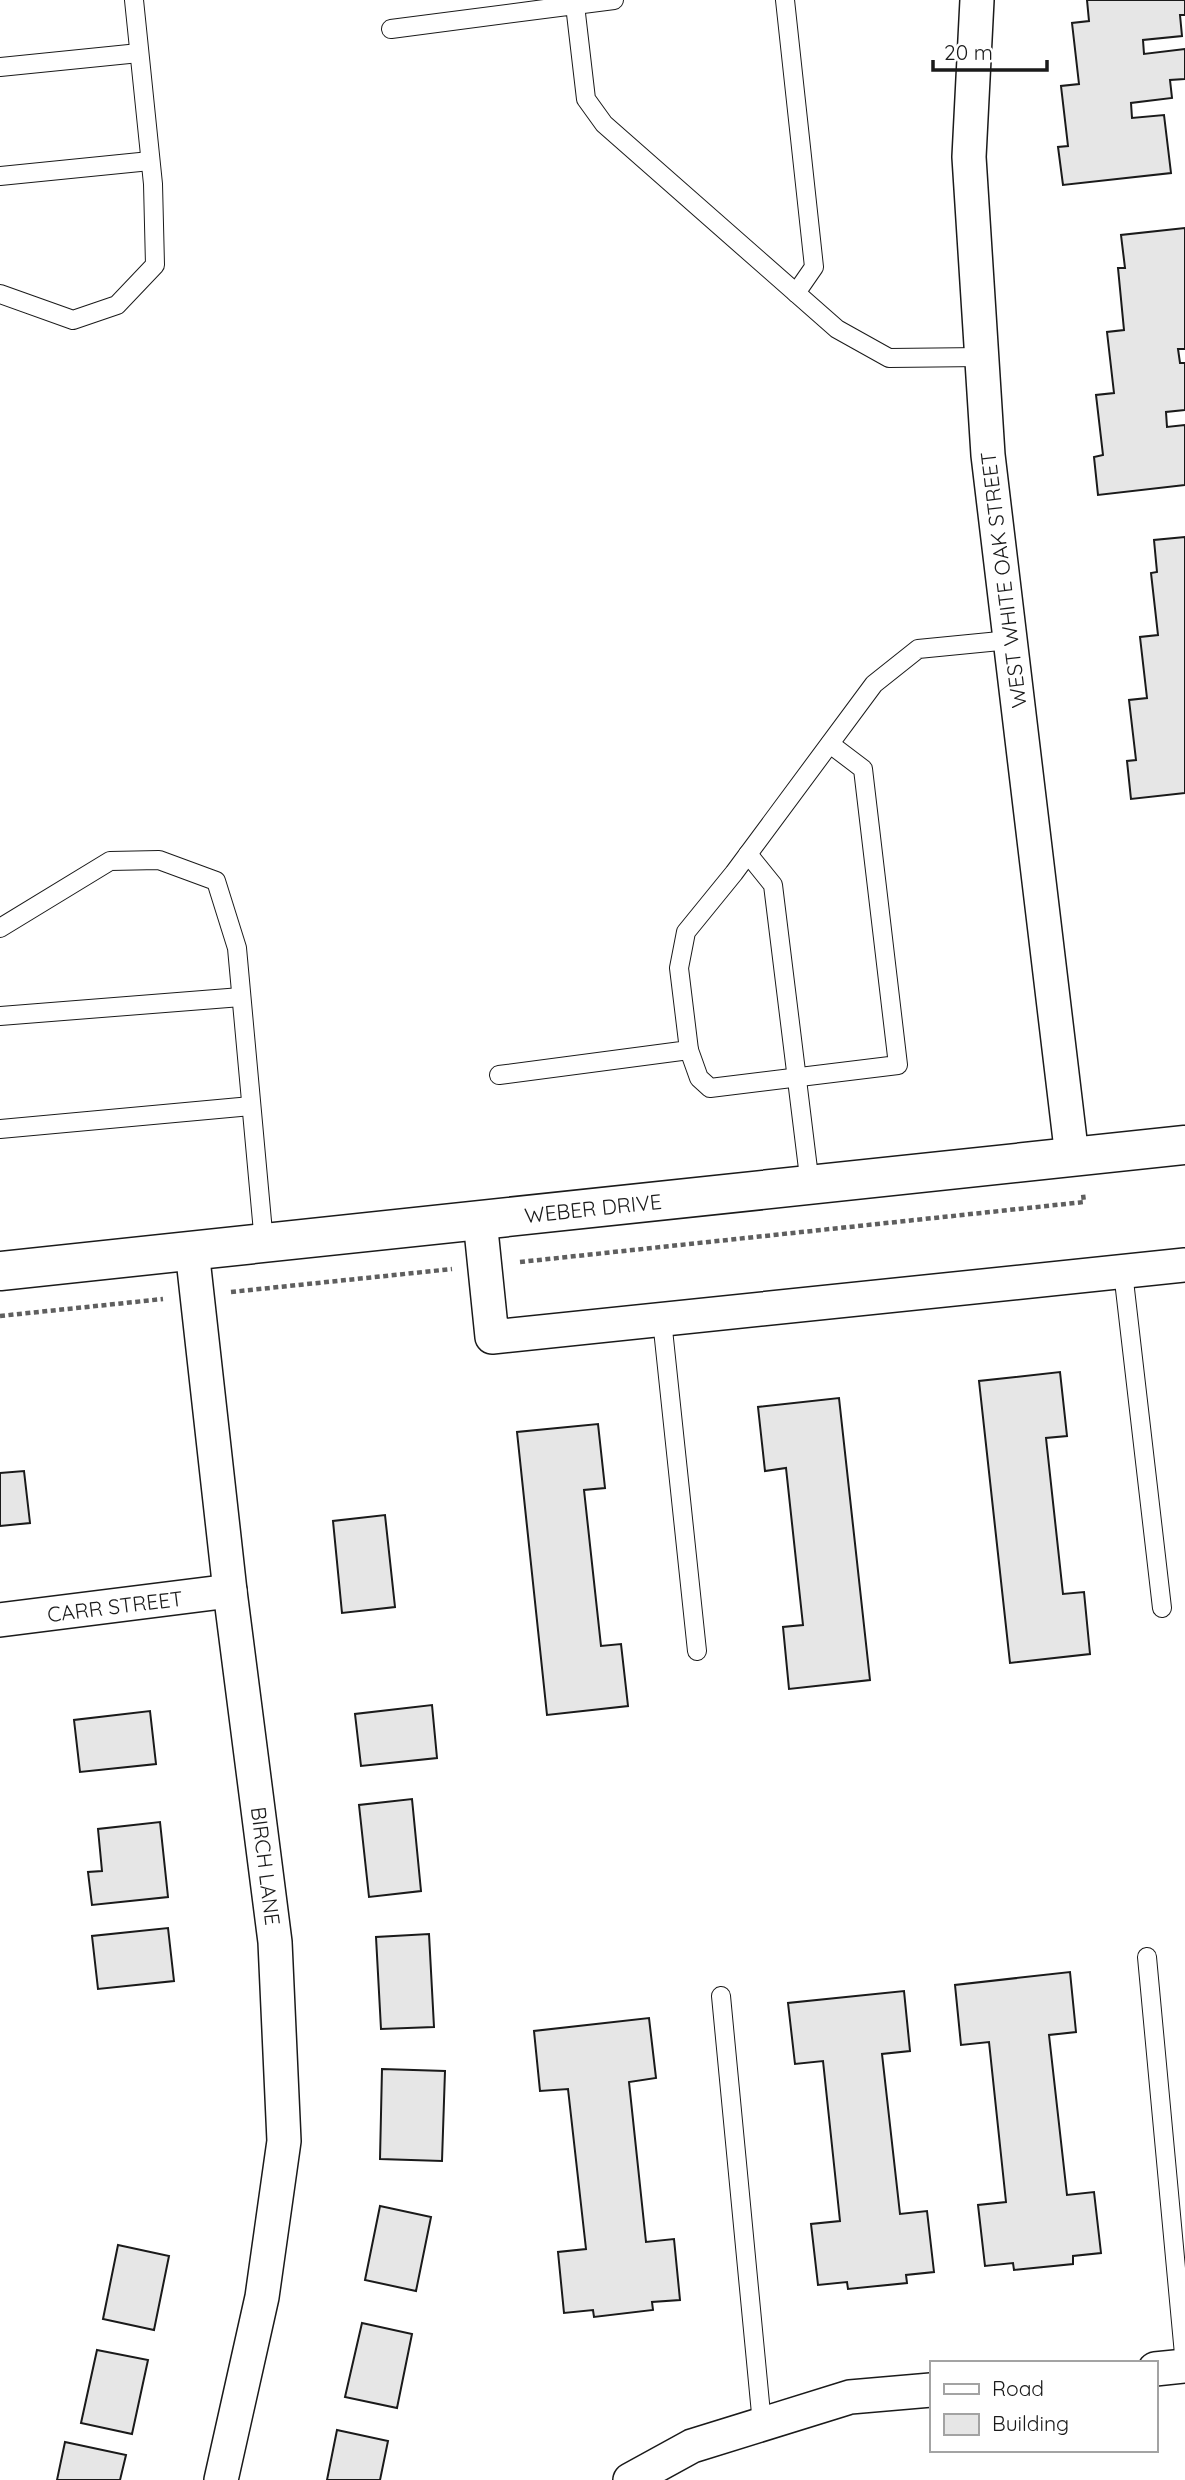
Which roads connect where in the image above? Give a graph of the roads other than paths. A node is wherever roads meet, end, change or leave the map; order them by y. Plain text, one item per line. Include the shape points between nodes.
1 (134, 0) edge
2 (614, 0) edge
3 (785, 0) edge
4 (977, 0) edge
5 (575, 5) junction
6 (391, 29) dead end
7 (139, 53) junction
8 (0, 67) edge
9 (150, 161) junction
10 (0, 176) edge
11 (796, 293) junction
12 (0, 294) edge
13 (982, 357) junction
14 (1010, 640) junction
15 (830, 744) junction
16 (748, 854) junction
17 (0, 928) edge
18 (241, 997) junction
19 (0, 1016) edge
20 (689, 1050) junction
21 (499, 1075) dead end
22 (797, 1076) junction
23 (251, 1106) junction
24 (0, 1129) edge
25 (1185, 1145) edge
26 (1072, 1157) junction
27 (810, 1185) junction
28 (480, 1220) junction
29 (264, 1243) junction
30 (192, 1250) junction
31 (1185, 1265) edge
32 (0, 1271) edge
33 (1123, 1272) junction
34 (662, 1320) junction
35 (230, 1591) junction
36 (1162, 1608) dead end
37 (0, 1620) edge
38 (697, 1651) dead end
39 (1147, 1957) dead end
40 (721, 1996) dead end
41 (1185, 2365) edge
42 (1157, 2369) edge
43 (930, 2390) edge
44 (762, 2424) junction
45 (221, 2480) edge
46 (630, 2480) edge

1 - 7 lane
2 - 5 lane
3 - 11 lane via 814,267
4 - 13 street, WEST WHITE OAK STREET via 969,157
5 - 6 lane
5 - 11 lane via 586,99 604,124
7 - 8 lane
7 - 9 lane
9 - 10 lane
9 - 12 lane via 155,265 117,305 73,320
11 - 13 lane via 837,328 889,358
13 - 14 street, WEST WHITE OAK STREET via 988,454
14 - 15 lane via 918,649 874,684
14 - 26 street, WEST WHITE OAK STREET
15 - 16 lane
15 - 22 lane via 863,769 898,1065
16 - 20 lane via 686,932 679,968
16 - 22 lane via 774,885
17 - 18 lane via 110,861 159,860 216,881 237,948
18 - 19 lane
18 - 23 lane
20 - 21 lane
20 - 22 lane via 699,1078 710,1088
22 - 27 lane
23 - 24 lane
23 - 29 lane
25 - 26 street, WEBER DRIVE
26 - 27 street, WEBER DRIVE
27 - 28 street, WEBER DRIVE
28 - 29 street, WEBER DRIVE
28 - 34 street via 492,1337
29 - 30 street, WEBER DRIVE
30 - 32 street, WEBER DRIVE
30 - 35 street, BIRCH LANE
31 - 33 street
33 - 34 street
33 - 36 lane
34 - 38 lane
35 - 37 street, CARR STREET
35 - 45 street, BIRCH LANE via 275,1942 284,2141 262,2297
39 - 41 lane
40 - 44 lane
41 - 42 street
43 - 44 street via 850,2397
44 - 46 street via 692,2446

